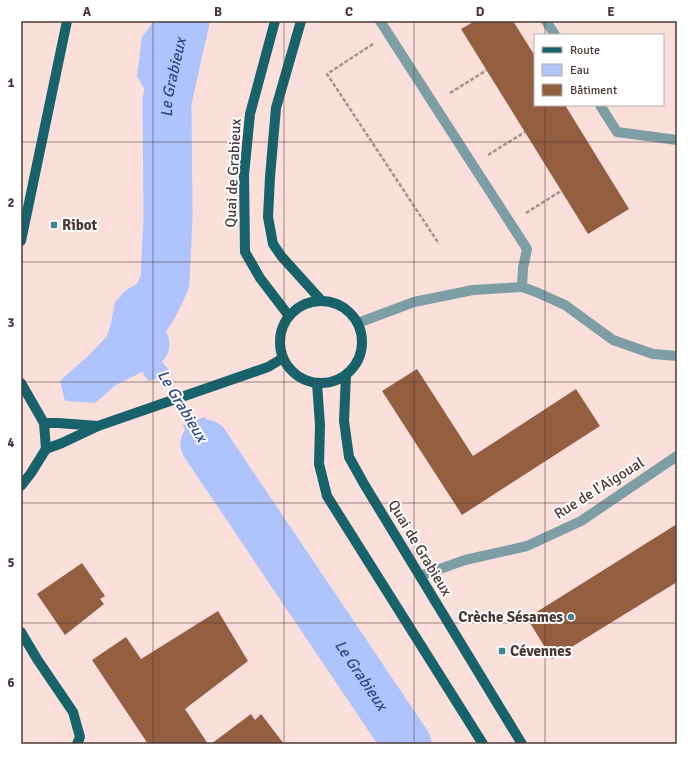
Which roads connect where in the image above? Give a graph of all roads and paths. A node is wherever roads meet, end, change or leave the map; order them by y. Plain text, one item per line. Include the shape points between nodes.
1 (66, 21) edge
2 (275, 21) edge
3 (301, 21) edge
4 (380, 21) edge
5 (546, 21) edge
6 (388, 34) junction
7 (554, 34) edge
8 (487, 70) dead end
9 (433, 103) junction
10 (601, 106) edge
11 (525, 132) dead end
12 (677, 140) edge
13 (472, 164) junction
14 (561, 191) dead end
15 (511, 223) junction
16 (21, 241) edge
17 (439, 244) dead end
18 (522, 287) junction
19 (320, 299) junction
20 (288, 316) junction
21 (358, 323) junction
22 (677, 356) edge
23 (283, 358) junction
24 (346, 375) junction
25 (21, 382) edge
26 (317, 383) junction
27 (44, 423) junction
28 (98, 426) junction
29 (46, 449) junction
30 (677, 456) edge
31 (21, 486) edge
32 (420, 576) junction
33 (21, 632) edge
34 (81, 742) edge
35 (483, 744) edge
36 (522, 744) edge

1 - 16 main road
2 - 20 main road, Quai de Grabieux via 250,114 244,175 245,252 260,278
3 - 19 main road via 276,108 268,217 273,244
4 - 6 street
5 - 7 street
6 - 9 street
6 - 17 path via 327,74
8 - 9 path
9 - 13 street
10 - 12 street via 617,132
11 - 13 path
13 - 15 street
14 - 15 path
15 - 18 street via 527,249
18 - 21 street via 474,290 414,302
18 - 22 street via 564,305 613,340 652,354
19 - 20 main road via 297,307
19 - 21 main road via 338,303 352,313
20 - 23 main road via 282,329 280,343
21 - 24 main road via 363,346 358,362
23 - 26 main road via 291,370 303,379
23 - 28 main road via 268,367
24 - 26 main road via 333,382
24 - 32 main road, Quai de Grabieux via 344,421 349,457
25 - 27 main road
26 - 35 main road via 319,464 327,496
27 - 28 main road
27 - 29 main road
28 - 29 main road
29 - 31 main road
30 - 32 street, Rue de l'Aigoual via 581,522 527,546 465,560
32 - 36 main road, Quai de Grabieux
33 - 34 main road via 73,712

